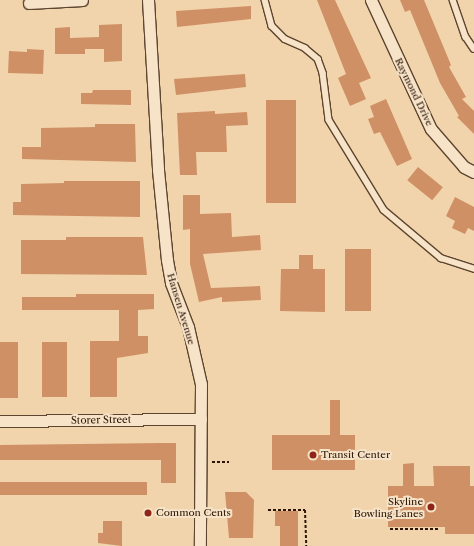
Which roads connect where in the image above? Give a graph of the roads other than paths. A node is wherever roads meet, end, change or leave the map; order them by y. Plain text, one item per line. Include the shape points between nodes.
1 (82, 0) edge
2 (148, 0) edge
3 (266, 0) edge
4 (371, 0) edge
5 (453, 0) edge
6 (29, 3) dead end
7 (474, 49) edge
8 (474, 172) edge
9 (474, 269) edge
10 (201, 419) junction
11 (1, 421) edge
12 (200, 546) edge

1 - 6 street
2 - 10 street, Hansen Avenue via 158,170 167,260 171,284 188,327 201,384
3 - 9 lane via 272,26 284,39 305,48 318,59 323,73 329,120 384,210 441,258
4 - 8 street, Raymond Drive via 431,129 464,166
5 - 7 lane via 466,36
10 - 11 street, Storer Street
10 - 12 street, Hansen Avenue

